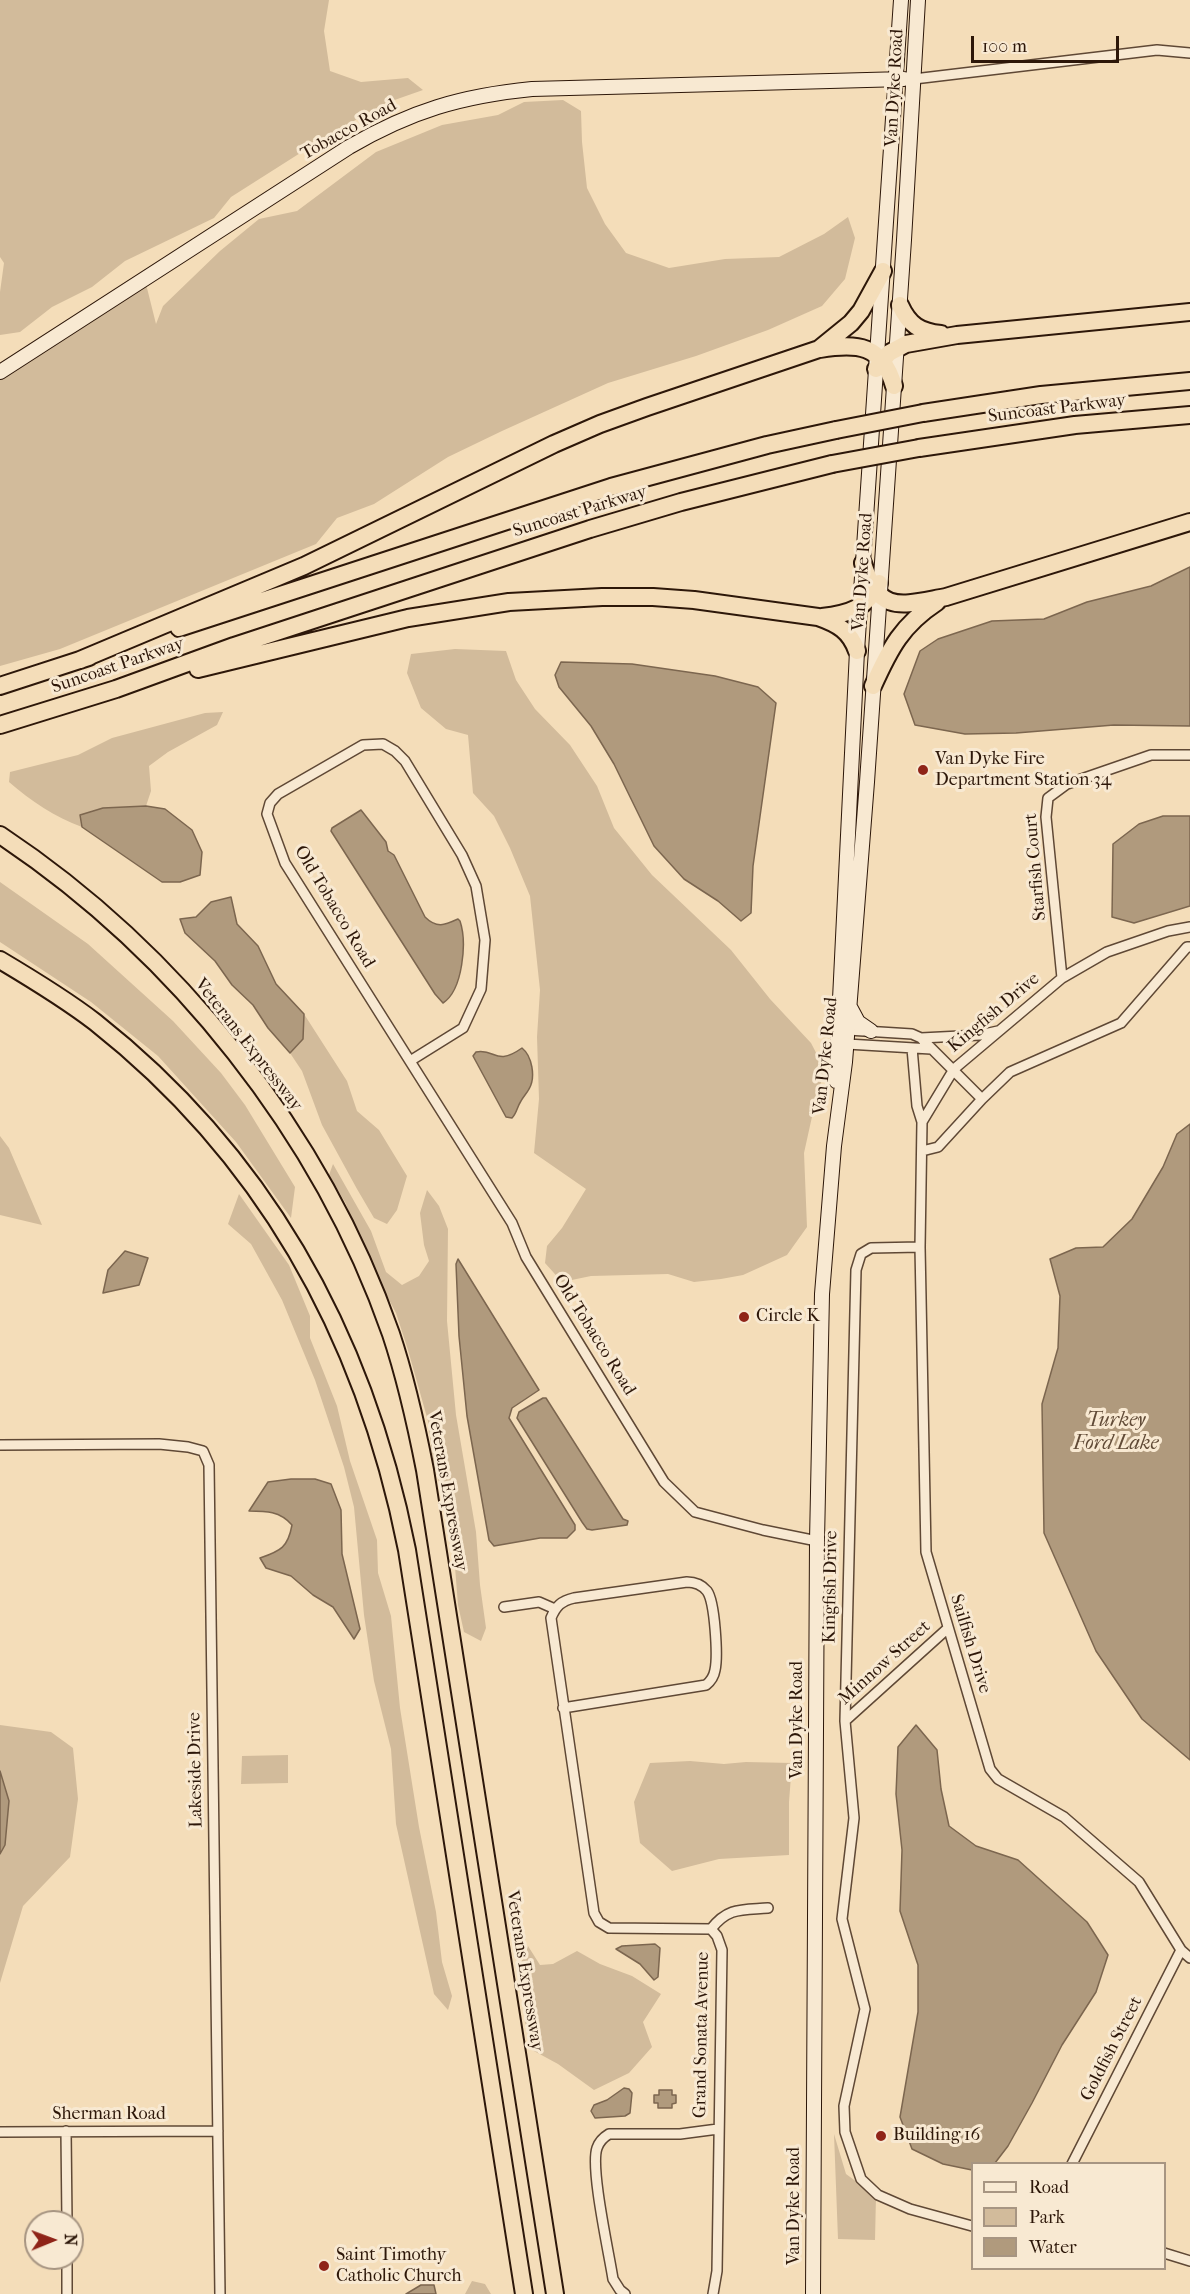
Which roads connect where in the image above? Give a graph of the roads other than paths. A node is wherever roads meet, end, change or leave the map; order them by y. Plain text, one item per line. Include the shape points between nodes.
1 (901, 0) edge
2 (918, 0) edge
3 (1190, 53) edge
4 (914, 79) junction
5 (895, 80) junction
6 (883, 271) junction
7 (900, 305) junction
8 (1190, 312) edge
9 (957, 335) junction
10 (897, 347) junction
11 (819, 349) junction
12 (879, 362) junction
13 (0, 372) edge
14 (1190, 381) edge
15 (894, 386) junction
16 (1190, 415) edge
17 (1190, 522) edge
18 (863, 563) junction
19 (878, 589) junction
20 (946, 597) junction
21 (860, 606) junction
22 (818, 617) junction
23 (857, 651) junction
24 (80, 660) junction
25 (0, 686) edge
26 (873, 686) junction
27 (116, 689) junction
28 (0, 724) edge
29 (1190, 755) edge
30 (0, 835) edge
31 (1190, 927) edge
32 (1190, 946) edge
33 (0, 960) edge
34 (1062, 978) junction
35 (850, 1007) junction
36 (1000, 1030) junction
37 (871, 1031) junction
38 (844, 1036) junction
39 (921, 1038) junction
40 (912, 1048) junction
41 (931, 1049) junction
42 (410, 1061) junction
43 (954, 1069) junction
44 (982, 1099) junction
45 (922, 1122) junction
46 (922, 1151) junction
47 (920, 1247) junction
48 (0, 1444) edge
49 (818, 1541) junction
50 (504, 1607) dead end
51 (555, 1609) junction
52 (947, 1629) junction
53 (562, 1708) junction
54 (844, 1721) junction
55 (768, 1908) dead end
56 (711, 1929) junction
57 (1181, 1950) junction
58 (1190, 1958) edge
59 (718, 2129) junction
60 (66, 2131) junction
61 (218, 2131) junction
62 (0, 2132) edge
63 (1073, 2162) edge
64 (67, 2210) edge
65 (971, 2226) edge
66 (1166, 2254) edge
67 (1190, 2261) edge
68 (67, 2270) edge
69 (67, 2294) edge
70 (220, 2294) edge
71 (524, 2294) edge
72 (555, 2294) edge
73 (625, 2294) edge
74 (714, 2294) edge
75 (813, 2294) edge

1 - 5 main road, Van Dyke Road
2 - 4 main road, Van Dyke Road
3 - 4 street via 1156,50
4 - 5 main road, Tobacco Road
4 - 7 main road, Van Dyke Road
5 - 6 main road, Van Dyke Road
5 - 13 main road, Tobacco Road via 532,89 489,93 430,108 386,125 349,147
6 - 11 highway via 861,311
6 - 12 main road, Van Dyke Road
7 - 9 highway via 918,329
7 - 10 main road, Van Dyke Road
8 - 9 highway
9 - 10 highway
10 - 12 highway
10 - 15 main road, Van Dyke Road
11 - 12 highway via 853,345 862,347
11 - 24 highway via 647,406 582,432 304,566
12 - 15 highway
12 - 18 main road, Van Dyke Road
14 - 24 highway, Suncoast Parkway, bridge via 1041,395 923,414 688,465
15 - 19 main road, Van Dyke Road
16 - 27 highway, Suncoast Parkway, bridge via 995,435 832,464 681,502 234,646
17 - 20 highway
18 - 19 highway
18 - 21 main road, Van Dyke Road
19 - 20 highway via 894,603 902,604
19 - 21 highway
19 - 26 main road, Van Dyke Road
20 - 26 highway via 907,625 890,648
21 - 22 highway via 844,614
21 - 23 main road, Van Dyke Road
22 - 23 highway via 845,630
22 - 27 highway via 652,597 509,602 408,618
23 - 38 main road, Van Dyke Road
24 - 25 highway, Suncoast Parkway
26 - 35 main road, Van Dyke Road
27 - 28 highway, Suncoast Parkway
29 - 34 street, Starfish Court via 1151,755 1067,784 1048,798 1046,817
30 - 72 highway, Veterans Expressway via 119,928 183,992 228,1045 281,1117 319,1178 380,1306 406,1385 425,1470
31 - 34 street via 1107,952
32 - 44 street via 1121,1023 1010,1072
33 - 71 highway via 95,1022 161,1081 213,1136 285,1233 328,1307 358,1374 390,1472 407,1550
34 - 36 street, Kingfish Drive
35 - 37 main road via 858,1022
35 - 38 main road, Van Dyke Road
36 - 39 street
36 - 43 street, Kingfish Drive
37 - 38 street
37 - 39 street
38 - 40 street
38 - 49 main road, Van Dyke Road via 822,1294
39 - 41 street
40 - 41 street
40 - 45 street
41 - 43 street
42 - 42 street, Old Tobacco Road via 463,1028 481,990 484,940 480,903 462,855 405,762 383,744 363,745 278,794 267,814 285,863
42 - 49 street, Old Tobacco Road via 512,1223 526,1257 664,1482 695,1512
43 - 44 street
43 - 45 street, Kingfish Drive
44 - 46 street via 938,1147
45 - 46 street
46 - 47 street
47 - 52 street, Sailfish Drive via 926,1552
47 - 54 street, Kingfish Drive via 871,1248 861,1254 856,1270
48 - 61 street, Lakeside Drive via 159,1444 203,1451 209,1465
49 - 75 main road, Van Dyke Road
50 - 51 street via 538,1602
51 - 53 street, Grand Sonata Avenue via 551,1618
51 - 53 street via 563,1600 687,1582 702,1586 712,1603 716,1663 712,1680 706,1685
52 - 54 street, Minnow Street
52 - 57 street, Sailfish Drive via 990,1769 998,1779 1064,1817 1139,1882
53 - 56 street, Grand Sonata Avenue via 594,1913 599,1922 616,1929
54 - 65 street, Kingfish Drive via 854,1818 842,1919 865,2009 844,2106 845,2132 861,2179 878,2195 910,2209
55 - 56 street via 729,1913
56 - 59 street, Grand Sonata Avenue via 722,1950
57 - 58 street, Sailfish Drive
57 - 63 street, Goldfish Street
59 - 73 street via 680,2134 609,2134 597,2147 597,2179 614,2279
59 - 74 street, Grand Sonata Avenue
60 - 61 street, Sherman Road
60 - 62 street, Sherman Road
60 - 64 street
61 - 70 street, Lakeside Drive
66 - 67 street
68 - 69 street

